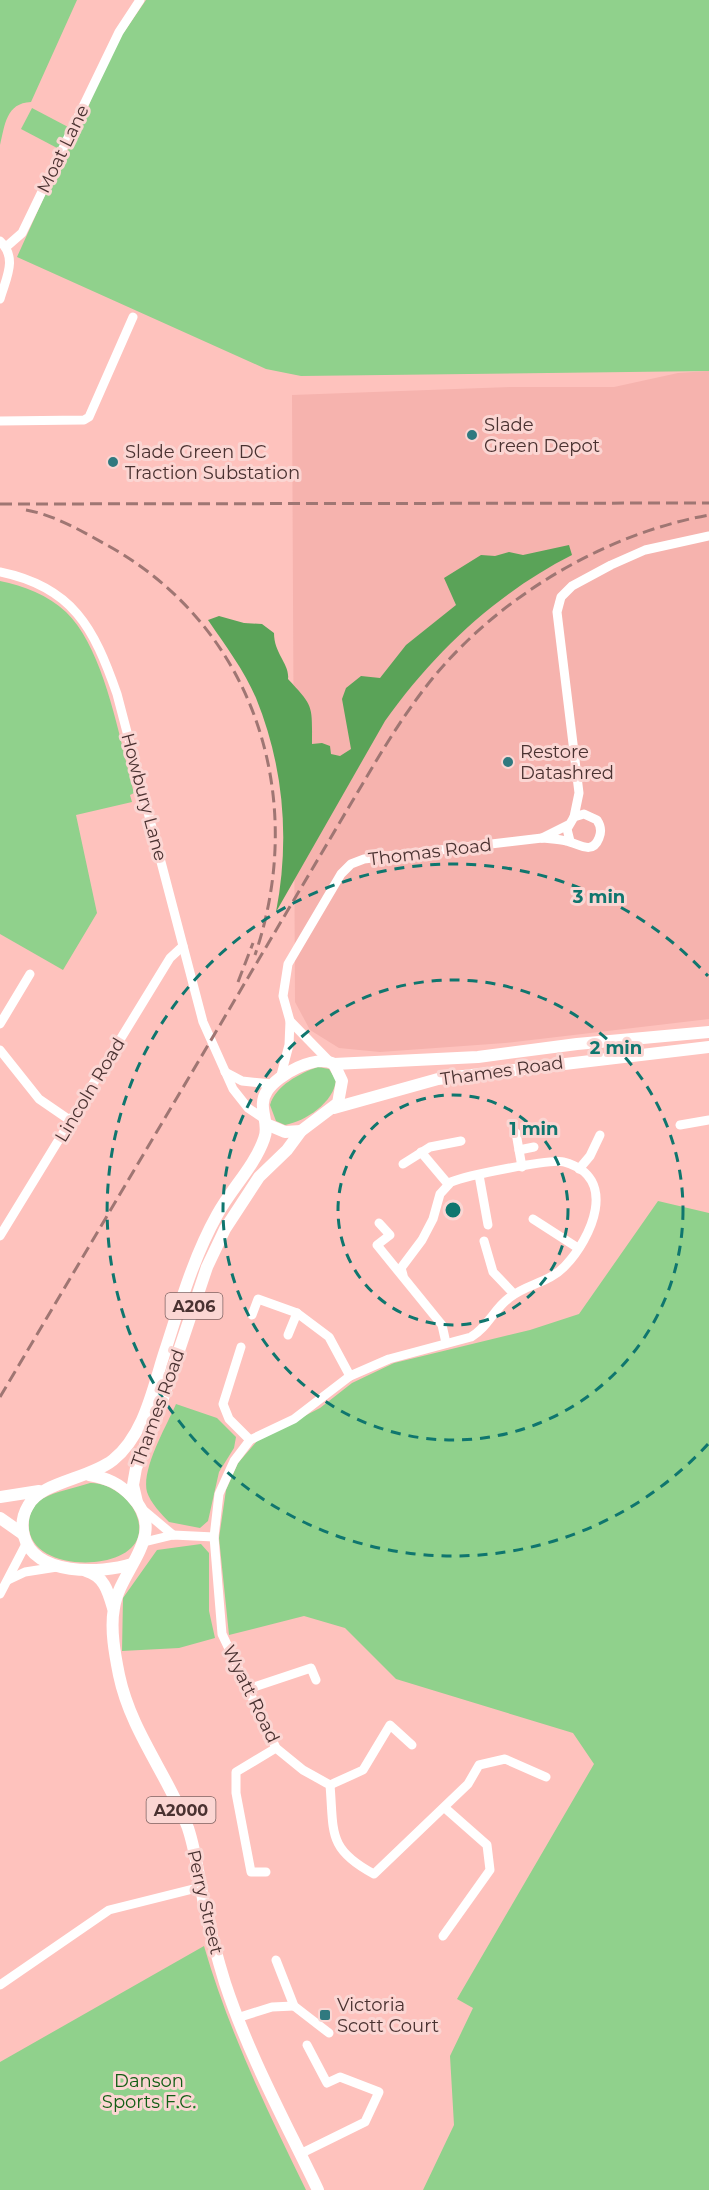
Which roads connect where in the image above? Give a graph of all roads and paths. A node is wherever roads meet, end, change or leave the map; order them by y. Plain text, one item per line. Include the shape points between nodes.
1 (140, 0) edge
2 (3, 244) edge
3 (0, 299) edge
4 (133, 317) dead end
5 (0, 421) edge
6 (709, 536) edge
7 (0, 572) edge
8 (579, 793) junction
9 (592, 816) junction
10 (571, 821) junction
11 (542, 838) junction
12 (570, 841) junction
13 (183, 946) junction
14 (30, 974) dead end
15 (290, 1021) junction
16 (0, 1024) edge
17 (709, 1032) edge
18 (709, 1047) edge
19 (0, 1050) edge
20 (332, 1063) junction
21 (225, 1072) junction
22 (276, 1082) junction
23 (334, 1108) junction
24 (709, 1120) edge
25 (265, 1121) junction
26 (71, 1122) junction
27 (680, 1125) dead end
28 (301, 1131) junction
29 (516, 1133) dead end
30 (600, 1135) dead end
31 (461, 1141) dead end
32 (534, 1147) dead end
33 (519, 1150) junction
34 (421, 1152) junction
35 (403, 1164) dead end
36 (522, 1167) junction
37 (579, 1168) junction
38 (479, 1175) junction
39 (448, 1184) junction
40 (533, 1220) dead end
41 (379, 1223) dead end
42 (488, 1224) dead end
43 (0, 1236) edge
44 (484, 1241) dead end
45 (578, 1248) junction
46 (403, 1275) junction
47 (514, 1294) junction
48 (297, 1313) junction
49 (252, 1316) dead end
50 (288, 1335) dead end
51 (446, 1343) junction
52 (241, 1347) dead end
53 (350, 1376) junction
54 (250, 1440) junction
55 (88, 1475) junction
56 (39, 1491) junction
57 (0, 1497) edge
58 (140, 1506) junction
59 (0, 1518) edge
60 (173, 1535) junction
61 (214, 1537) junction
62 (25, 1539) junction
63 (144, 1542) junction
64 (132, 1564) junction
65 (57, 1566) junction
66 (78, 1569) junction
67 (8, 1580) junction
68 (0, 1594) edge
69 (113, 1609) junction
70 (316, 1680) dead end
71 (248, 1689) junction
72 (412, 1745) dead end
73 (276, 1748) junction
74 (546, 1777) dead end
75 (330, 1785) junction
76 (446, 1808) junction
77 (266, 1872) dead end
78 (201, 1887) junction
79 (443, 1936) dead end
80 (276, 1960) dead end
81 (0, 1985) edge
82 (294, 2006) junction
83 (237, 2018) junction
84 (328, 2033) dead end
85 (307, 2045) dead end
86 (300, 2154) junction
87 (318, 2190) edge

1 - 2 street, Moat Lane via 119,32 30,217 21,233
2 - 3 street, Moat Lane via 11,264
4 - 5 street via 89,417
6 - 8 street, Thomas Road via 645,550 572,586 561,597 557,612
7 - 13 street, Howbury Lane via 36,583 62,597 79,613 105,658
8 - 9 street, Thomas Road
8 - 10 street, Thomas Road
9 - 10 street, Thomas Road via 584,814
9 - 12 street, Thomas Road via 601,830 597,842 581,848
10 - 11 street, Thomas Road
10 - 12 street, Thomas Road
11 - 12 street, Thomas Road
11 - 15 street, Thomas Road via 364,859 351,864 341,874 288,964 283,996
13 - 21 street, Howbury Lane via 203,1022
13 - 26 street, Lincoln Road via 170,958
14 - 16 street
15 - 20 street
15 - 22 street, Thomas Road via 288,1058
17 - 20 main road, Thames Road via 478,1057
18 - 23 main road, Thames Road via 438,1079
19 - 26 street via 39,1099
20 - 22 main road, Thames Road via 314,1061
20 - 23 main road via 342,1074 343,1089
21 - 22 street via 242,1081
21 - 25 street, Howbury Lane via 248,1108
22 - 25 main road, Thames Road via 263,1101
23 - 28 main road, Thames Road
24 - 27 street
25 - 28 main road via 285,1132
25 - 55 main road, Thames Road / A206 via 266,1135 259,1151 218,1213 197,1256 136,1434 114,1459
26 - 43 street, Lincoln Road
28 - 58 main road, Thames Road / A206 via 234,1212 207,1267 136,1468 133,1485
29 - 33 street
30 - 37 street
31 - 34 street
32 - 33 street
33 - 36 street
34 - 35 street
34 - 39 street
36 - 37 street via 557,1160
36 - 38 street
37 - 45 street via 592,1184 597,1202 594,1221
38 - 39 street
38 - 42 street
39 - 46 street via 440,1194 430,1227 401,1268
40 - 45 street
41 - 46 street via 390,1235 377,1245
44 - 47 street via 493,1272
45 - 47 street via 560,1271
46 - 51 street via 442,1325
47 - 51 street via 501,1304 481,1331
48 - 49 street via 258,1299
48 - 50 street
48 - 53 street via 329,1337
51 - 53 street via 389,1359
52 - 54 street via 223,1404 229,1419
53 - 54 street via 294,1419
54 - 61 street, Wyatt Road via 223,1483
55 - 56 main road, Thames Road
55 - 58 main road, Thames Road via 119,1485
56 - 57 main road, Thames Road
56 - 62 main road via 24,1513
58 - 60 street
58 - 63 main road, Thames Road via 146,1527
59 - 62 main road
60 - 61 street
60 - 63 street
61 - 71 street, Wyatt Road via 222,1634
62 - 65 main road via 43,1561
62 - 67 street
63 - 64 main road
64 - 66 main road
64 - 69 main road, Perry Street / A2000 via 118,1589
65 - 66 main road
65 - 67 street via 25,1572
66 - 69 main road, Perry Street / A2000 via 100,1578
67 - 68 street
69 - 78 main road, Perry Street / A2000 via 117,1665 127,1704 141,1738 179,1805 195,1852
70 - 71 street via 311,1668
71 - 73 street, Wyatt Road
72 - 75 street via 390,1725 363,1770
73 - 75 street, Wyatt Road
73 - 77 street via 236,1772 236,1793 251,1872
74 - 76 street via 505,1760 479,1765 468,1785
75 - 76 street via 335,1840 350,1862 374,1874
76 - 79 street via 487,1845 490,1870
78 - 81 street via 109,1910
78 - 83 main road, Perry Street / A2000
80 - 82 street
82 - 83 street via 272,2007
82 - 84 street
83 - 86 main road, Perry Street / A2000
85 - 86 street via 327,2083 340,2077 379,2092 365,2122
86 - 87 main road, Perry Street / A2000

